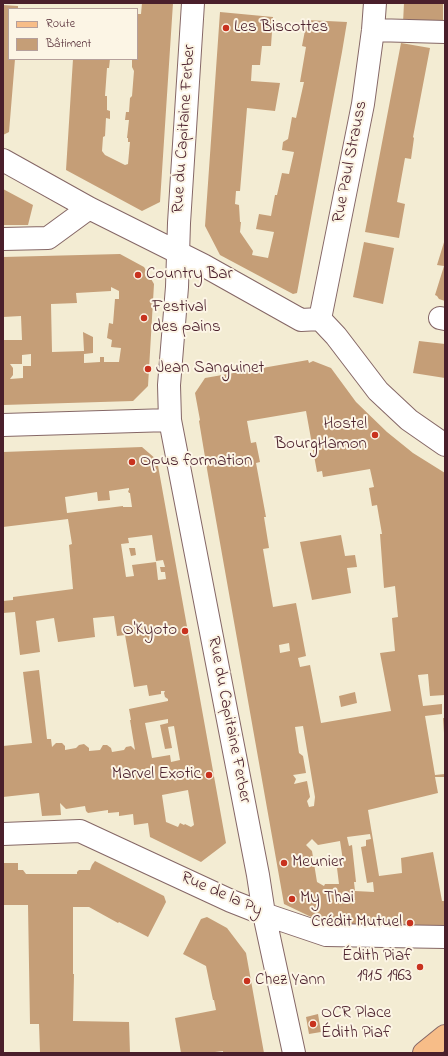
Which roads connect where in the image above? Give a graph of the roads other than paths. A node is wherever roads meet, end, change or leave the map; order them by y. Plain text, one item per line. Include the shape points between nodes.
1 (193, 3) edge
2 (375, 3) edge
3 (373, 30) junction
4 (445, 32) edge
5 (3, 160) edge
6 (89, 208) junction
7 (3, 239) edge
8 (179, 254) junction
9 (320, 319) junction
10 (170, 420) junction
11 (3, 425) edge
12 (445, 445) edge
13 (3, 834) edge
14 (264, 914) junction
15 (445, 937) edge
16 (445, 1036) edge
17 (294, 1053) edge
18 (424, 1053) edge

1 - 8 street, Rue du Capitaine Ferber
2 - 3 street, Rue Paul Strauss
3 - 4 street
3 - 9 street, Rue Paul Strauss via 363,104
5 - 6 street
6 - 7 street via 48,238
6 - 8 street
8 - 9 street via 301,320
8 - 10 street, Rue du Capitaine Ferber via 169,385
9 - 12 street via 378,391 409,420
10 - 11 street
10 - 14 street, Rue du Capitaine Ferber
13 - 14 street, Rue de la Py via 80,832
14 - 15 street, Rue de la Py via 326,935
14 - 17 street, Rue du Capitaine Ferber
16 - 18 main road

